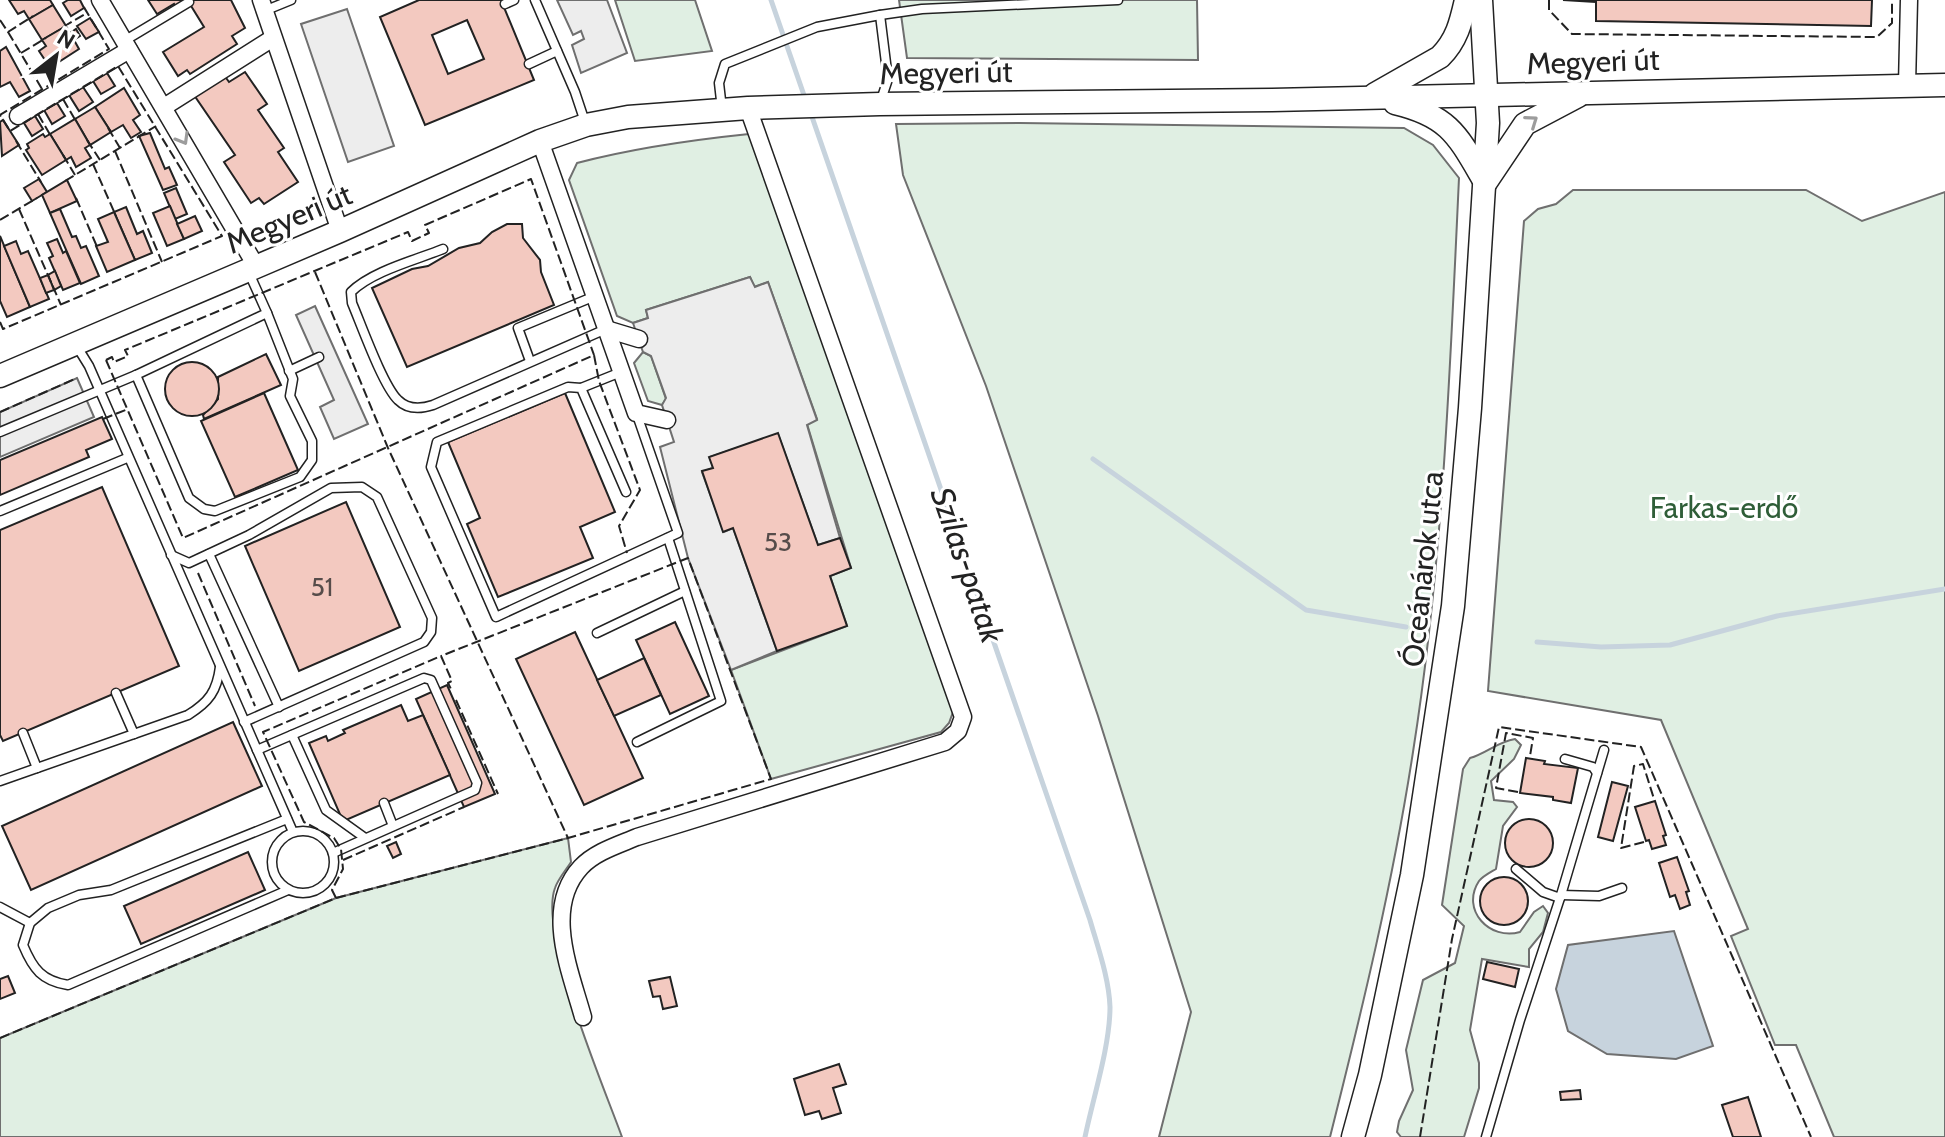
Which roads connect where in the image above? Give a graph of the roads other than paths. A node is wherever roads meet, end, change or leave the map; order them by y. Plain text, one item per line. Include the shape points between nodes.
1 (100, 0) edge
2 (291, 0) edge
3 (535, 0) edge
4 (1118, 0) edge
5 (1466, 0) edge
6 (1481, 0) edge
7 (1909, 0) edge
8 (189, 2) edge
9 (263, 5) edge
10 (880, 15) junction
11 (273, 38) junction
12 (126, 46) junction
13 (557, 51) junction
14 (529, 64) dead end
15 (1907, 85) junction
16 (1945, 85) edge
17 (1602, 91) junction
18 (1488, 94) junction
19 (1371, 97) junction
20 (880, 104) junction
21 (164, 107) junction
22 (758, 108) junction
23 (722, 110) junction
24 (18, 116) dead end
25 (586, 125) junction
26 (540, 141) junction
27 (1486, 183) junction
28 (340, 231) junction
29 (443, 249) dead end
30 (252, 268) junction
31 (595, 296) junction
32 (267, 313) junction
33 (606, 329) junction
34 (639, 339) dead end
35 (75, 344) junction
36 (319, 357) dead end
37 (530, 361) junction
38 (289, 371) junction
39 (621, 372) junction
40 (136, 375) junction
41 (0, 376) edge
42 (581, 388) junction
43 (97, 391) junction
44 (636, 413) junction
45 (667, 420) dead end
46 (0, 432) edge
47 (127, 458) junction
48 (626, 492) dead end
49 (0, 511) edge
50 (668, 538) junction
51 (209, 554) junction
52 (171, 555) junction
53 (685, 591) junction
54 (597, 633) dead end
55 (220, 666) junction
56 (116, 693) dead end
57 (279, 707) junction
58 (244, 722) junction
59 (23, 733) dead end
60 (134, 734) junction
61 (292, 735) junction
62 (637, 742) dead end
63 (257, 750) junction
64 (1604, 750) dead end
65 (1565, 759) dead end
66 (37, 768) junction
67 (1597, 773) junction
68 (0, 781) edge
69 (384, 803) dead end
70 (287, 819) junction
71 (393, 826) junction
72 (293, 832) junction
73 (365, 838) junction
74 (333, 853) junction
75 (1516, 869) dead end
76 (1622, 888) dead end
77 (288, 890) junction
78 (1560, 896) junction
79 (0, 907) edge
80 (30, 923) junction
81 (583, 1017) dead end
82 (1353, 1137) edge
83 (1486, 1137) edge

1 - 12 street
2 - 9 lane
3 - 13 lane
4 - 10 lane
5 - 19 main road via 1456,37 1447,49
6 - 18 main road, Óceánárok utca
7 - 15 street
8 - 12 lane
9 - 11 street
10 - 20 lane via 888,79
10 - 23 lane via 817,27 725,64 719,83
11 - 21 street
11 - 28 street
12 - 21 street
12 - 24 street
13 - 14 lane
13 - 25 lane
15 - 16 main road, Megyeri út
15 - 17 main road, Megyeri út
17 - 18 main road, Megyeri út
27 -> 17 main road via 1530,120 1575,97
18 - 19 main road, Megyeri út
18 - 27 main road, Óceánárok utca
19 - 20 main road, Megyeri út
19 - 27 main road via 1440,119
20 - 22 main road, Megyeri út
21 -> 30 street
22 - 23 main road, Megyeri út
22 - 81 street via 963,717 958,731 945,742 637,837 582,866 567,886 561,916
23 - 25 main road, Megyeri út
25 - 26 main road, Megyeri út
26 - 28 main road, Megyeri út
26 - 31 street
27 - 82 main road, Óceánárok utca via 1453,606 1433,752 1402,927
28 - 30 main road, Megyeri út
29 - 37 lane via 351,292 398,400 420,409
30 - 32 lane
30 - 35 main road, Megyeri út
31 - 33 street
31 - 37 lane via 518,328
32 - 38 lane
32 - 40 lane
33 - 34 street
33 - 37 lane
33 - 39 street
35 - 41 main road, Megyeri út
35 - 43 lane
36 - 38 lane
38 - 40 lane via 290,396 312,441 312,460 300,477 215,511 189,498
39 - 42 lane
39 - 44 street
40 - 43 lane
42 - 48 lane
42 - 50 lane via 568,387 437,442 431,467 496,617
43 - 46 lane
43 - 47 lane
44 - 45 street
44 - 50 lane via 678,533
47 - 49 lane
47 - 52 lane
50 - 53 lane
51 - 52 lane via 189,563
51 - 57 lane
51 - 57 lane via 331,488 362,487 377,497 432,618 431,632 424,642
52 - 55 lane
53 - 54 lane
53 - 62 lane via 721,701
55 - 58 lane
55 - 60 lane via 217,686 206,703
56 - 60 lane
57 - 58 lane
58 - 63 lane
59 - 66 lane
60 - 66 lane
61 - 63 lane
61 - 71 lane via 424,678 431,680 477,783 475,790
61 - 73 lane via 326,810
63 - 70 lane
64 - 67 lane
65 - 67 lane
66 - 68 lane
67 - 78 lane
69 - 71 lane
70 - 72 lane
70 - 80 lane via 111,890 79,895 48,908
71 - 73 lane
72 - 74 lane via 313,833
72 - 77 lane via 277,845 271,864
73 - 74 lane
74 - 77 lane via 327,883 309,893
75 - 78 lane via 1543,892
76 - 78 lane via 1599,896
77 - 80 lane via 68,985 50,982 32,967 23,945
78 - 83 lane
79 - 80 lane

